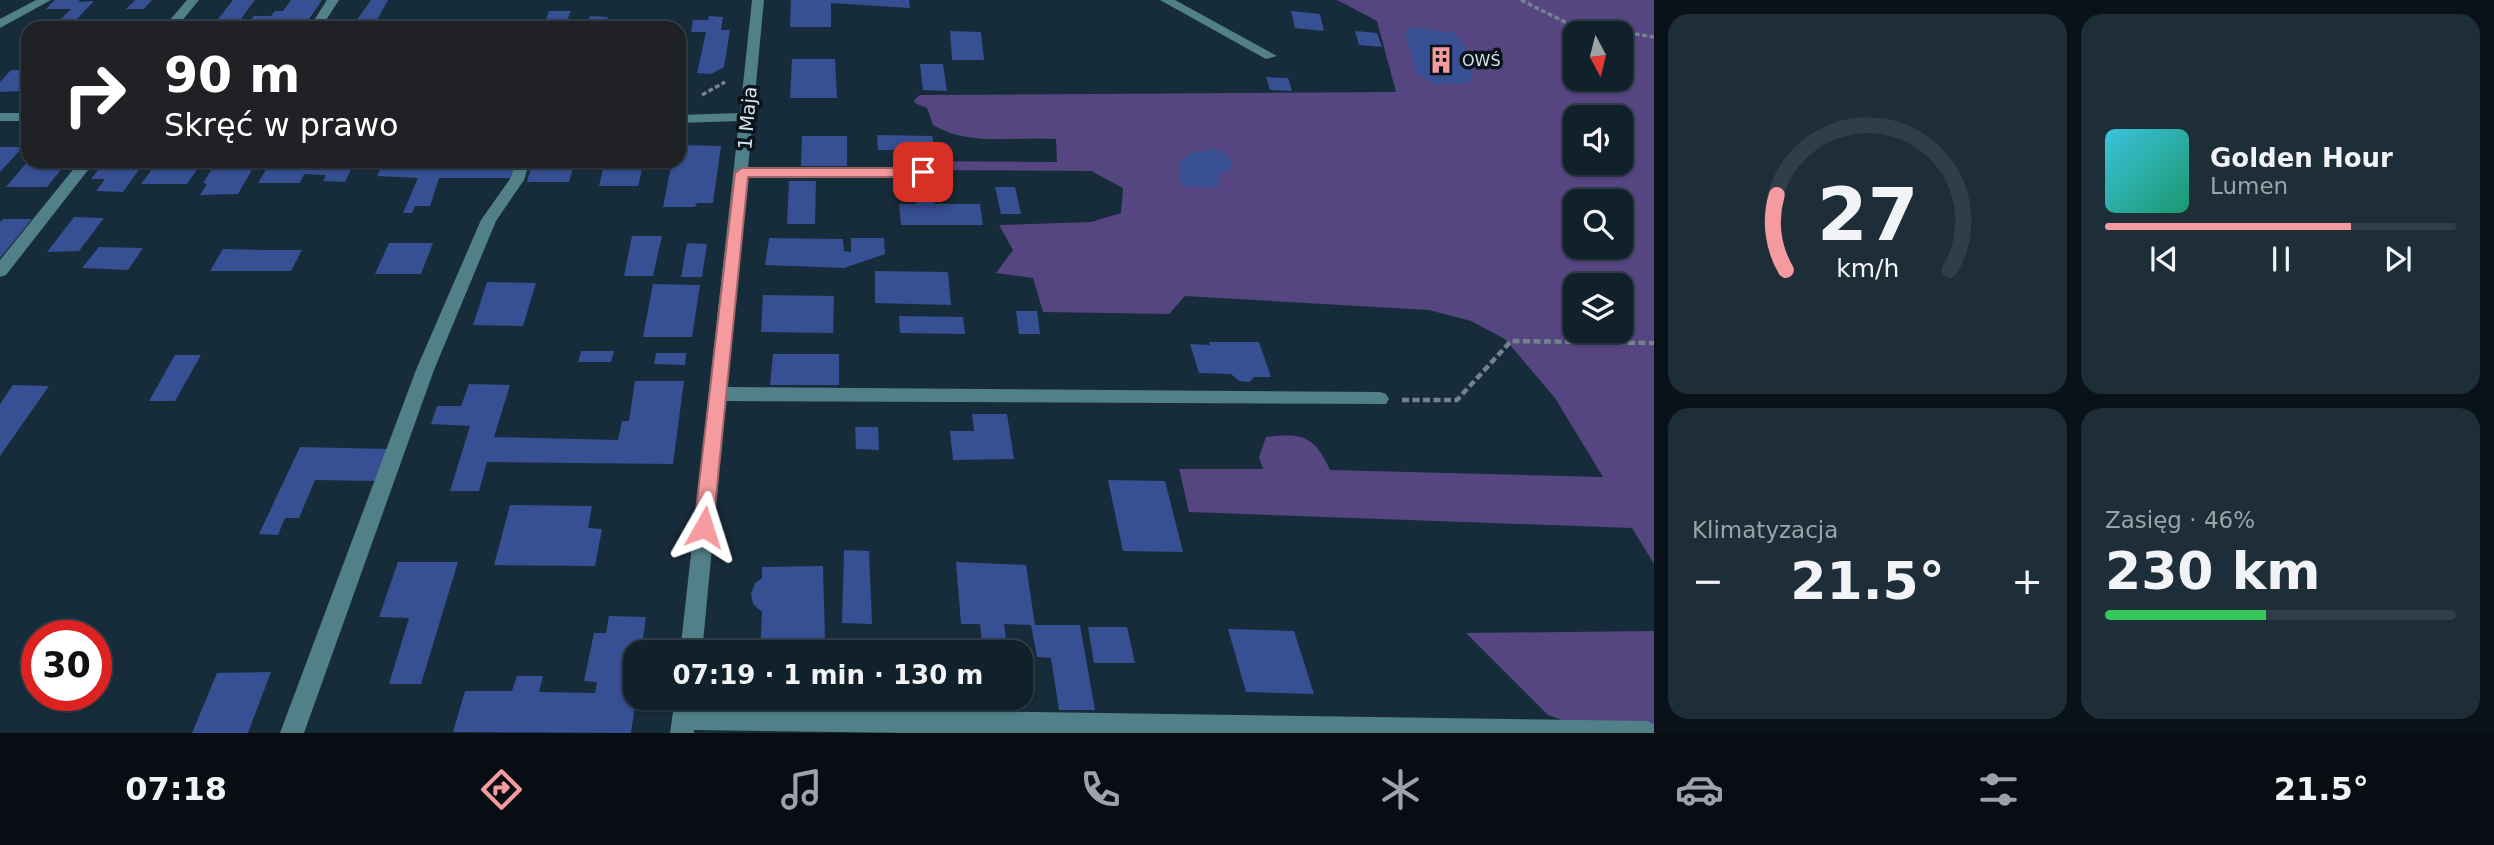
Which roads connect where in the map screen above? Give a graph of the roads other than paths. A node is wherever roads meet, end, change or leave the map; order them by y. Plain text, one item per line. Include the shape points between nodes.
1 (46, 0) edge
2 (193, 0) edge
3 (333, 0) edge
4 (758, 0) edge
5 (1166, 0) edge
6 (175, 21) edge
7 (320, 21) edge
8 (0, 24) edge
9 (1271, 56) dead end
10 (0, 117) edge
11 (21, 117) edge
12 (747, 117) junction
13 (686, 119) edge
14 (82, 168) edge
15 (521, 168) edge
16 (923, 172) dead end
17 (742, 173) junction
18 (0, 271) edge
19 (718, 394) junction
20 (1381, 399) road end
21 (692, 640) edge
22 (684, 717) edge
23 (292, 733) edge
24 (1647, 733) edge

1 - 8 street
2 - 6 street
3 - 7 street
4 - 12 street, 1 Maja
5 - 9 street
10 - 11 street
12 - 13 street
12 - 17 street, 1 Maja
14 - 18 street
15 - 23 street via 489,220 425,370
16 - 17 street
17 - 19 street, 1 Maja
19 - 20 street
19 - 21 street, 1 Maja
22 - 24 street

